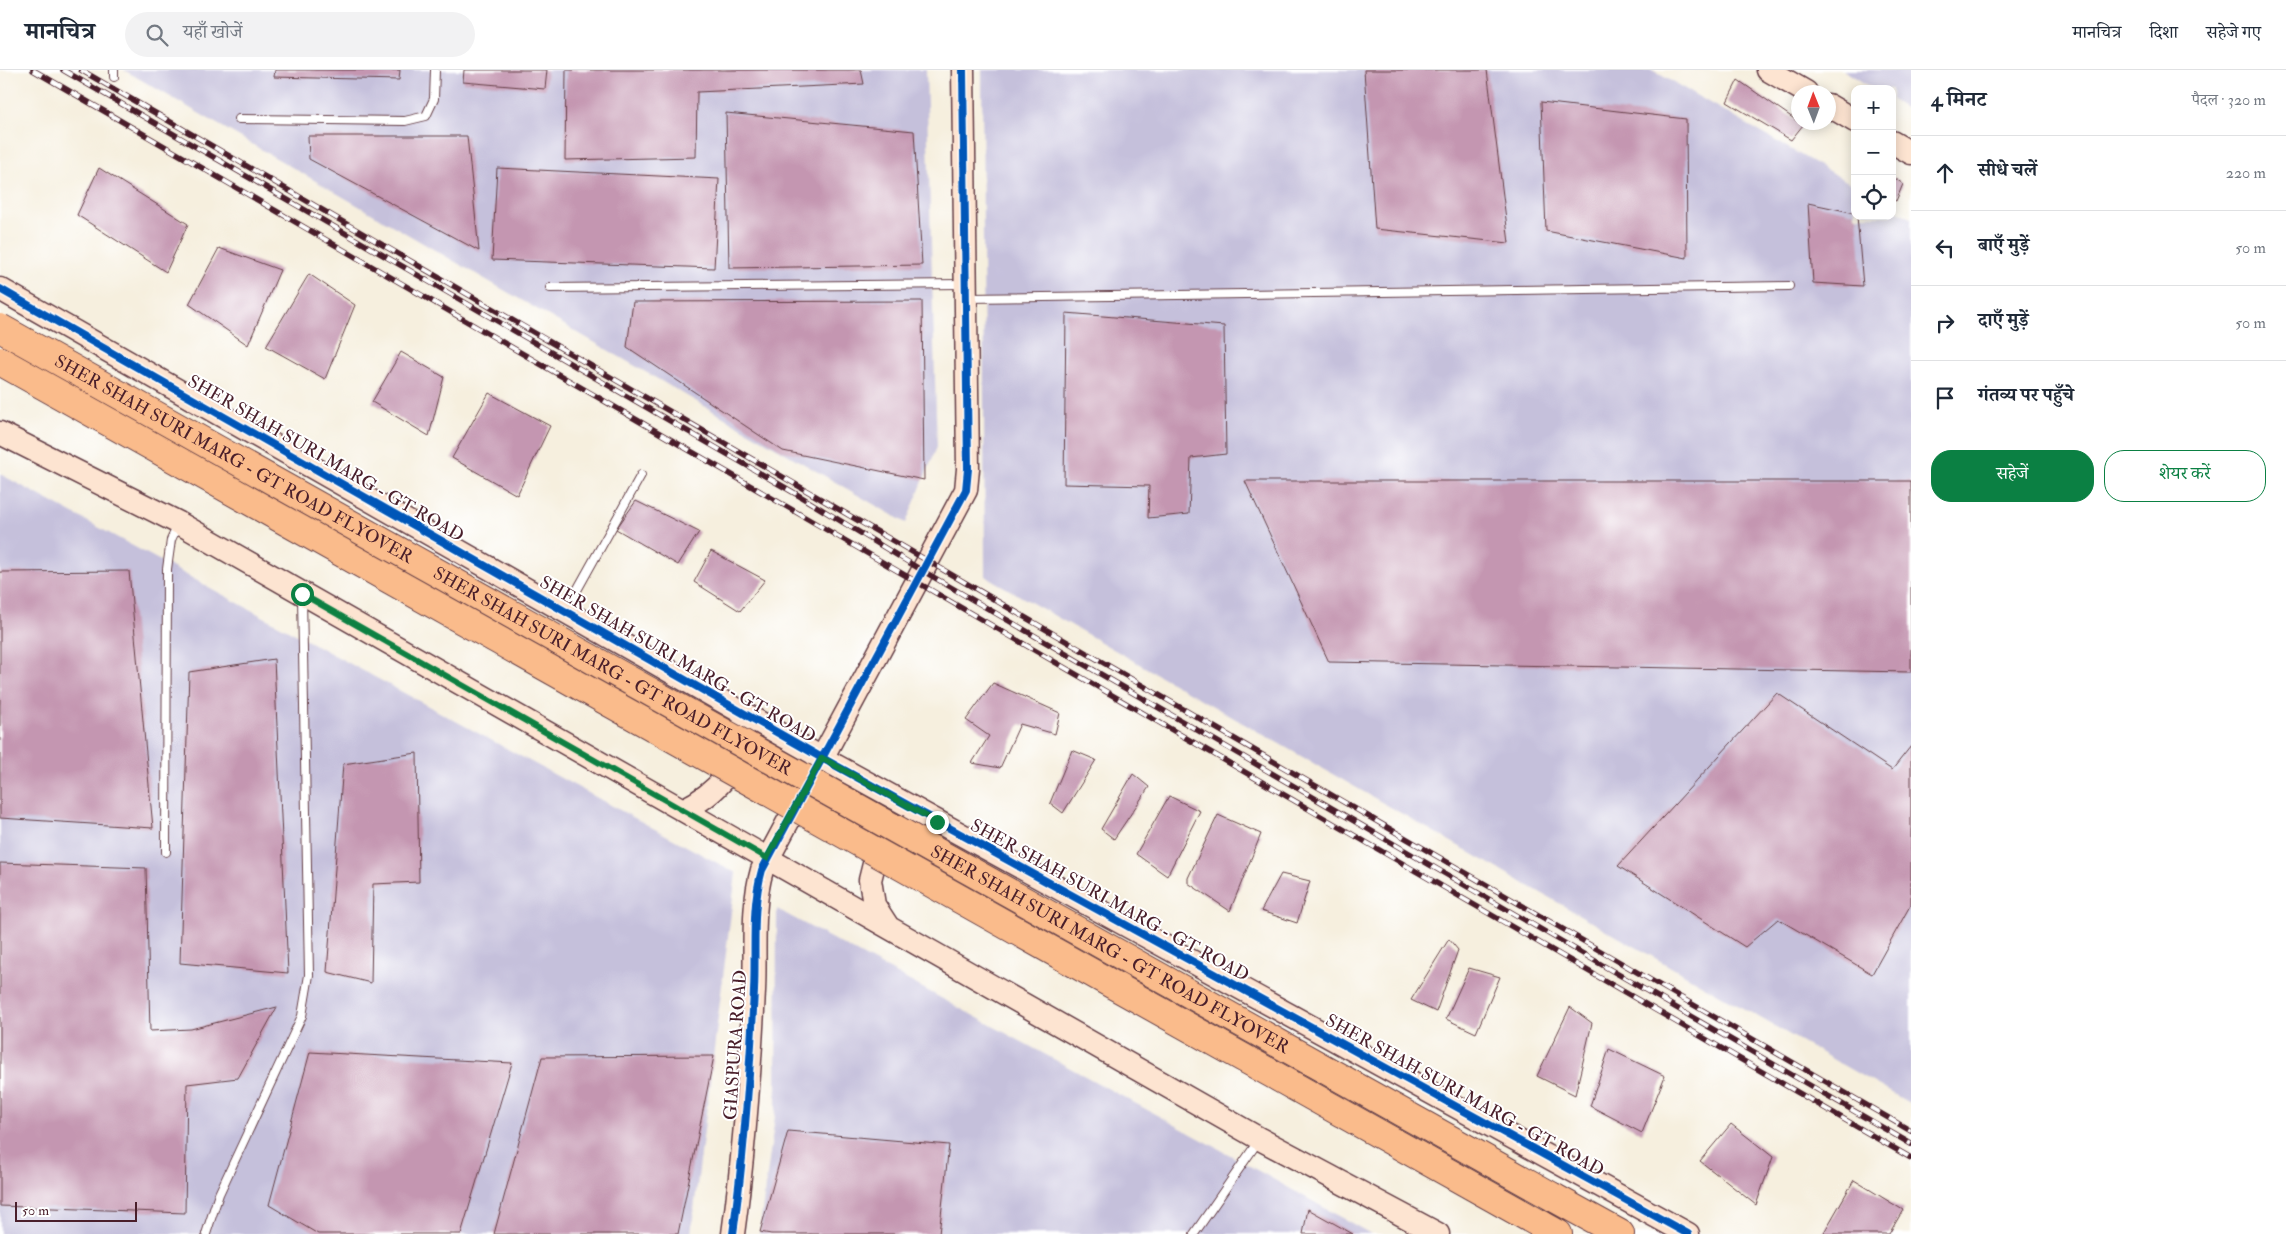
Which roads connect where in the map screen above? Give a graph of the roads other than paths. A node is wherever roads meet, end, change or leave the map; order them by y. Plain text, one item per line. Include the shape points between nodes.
1 (435, 70) edge
2 (963, 70) edge
3 (1768, 70) edge
4 (1794, 85) edge
5 (1836, 109) edge
6 (1851, 118) edge
7 (239, 119) dead end
8 (1896, 144) edge
9 (1911, 153) edge
10 (1789, 286) dead end
11 (550, 288) dead end
12 (0, 289) edge
13 (966, 291) junction
14 (0, 328) edge
15 (0, 361) edge
16 (2, 437) edge
17 (641, 475) dead end
18 (179, 523) junction
19 (302, 594) junction
20 (565, 611) junction
21 (743, 713) junction
22 (822, 758) junction
23 (683, 810) junction
24 (937, 822) junction
25 (166, 852) dead end
26 (767, 858) junction
27 (887, 925) junction
28 (1260, 1139) junction
29 (1549, 1229) edge
30 (206, 1234) edge
31 (733, 1234) edge
32 (1194, 1234) edge
33 (1438, 1234) edge
34 (1620, 1234) edge
35 (1688, 1234) edge

1 - 7 lane via 434,99 426,116 405,121
2 - 13 street, GIASPURA ROAD
3 - 4 street
5 - 6 street
8 - 9 street
10 - 13 lane
11 - 13 lane
12 - 20 street, SHER SHAH SURI MARG - GT ROAD
13 - 22 street, GIASPURA ROAD via 966,490
14 - 34 highway, SHER SHAH SURI MARG - GT ROAD FLYOVER, bridge
15 - 29 highway, SHER SHAH SURI MARG - GT ROAD FLYOVER, bridge
16 - 18 street
17 - 20 lane
18 - 19 street
18 - 25 lane via 171,540 166,569
19 - 23 street
19 - 30 lane via 307,994 302,1016 219,1194
20 - 21 street, SHER SHAH SURI MARG - GT ROAD
21 - 22 street, SHER SHAH SURI MARG - GT ROAD
21 - 23 street via 740,746 729,772 712,792
22 - 24 street, SHER SHAH SURI MARG - GT ROAD
22 - 26 street, GIASPURA ROAD
23 - 26 street
24 - 27 street via 912,824 890,836 876,856 870,880 872,896
24 - 35 street, SHER SHAH SURI MARG - GT ROAD
26 - 27 street
26 - 31 street, GIASPURA ROAD via 757,889 754,992
27 - 28 street
28 - 32 lane
28 - 33 street

